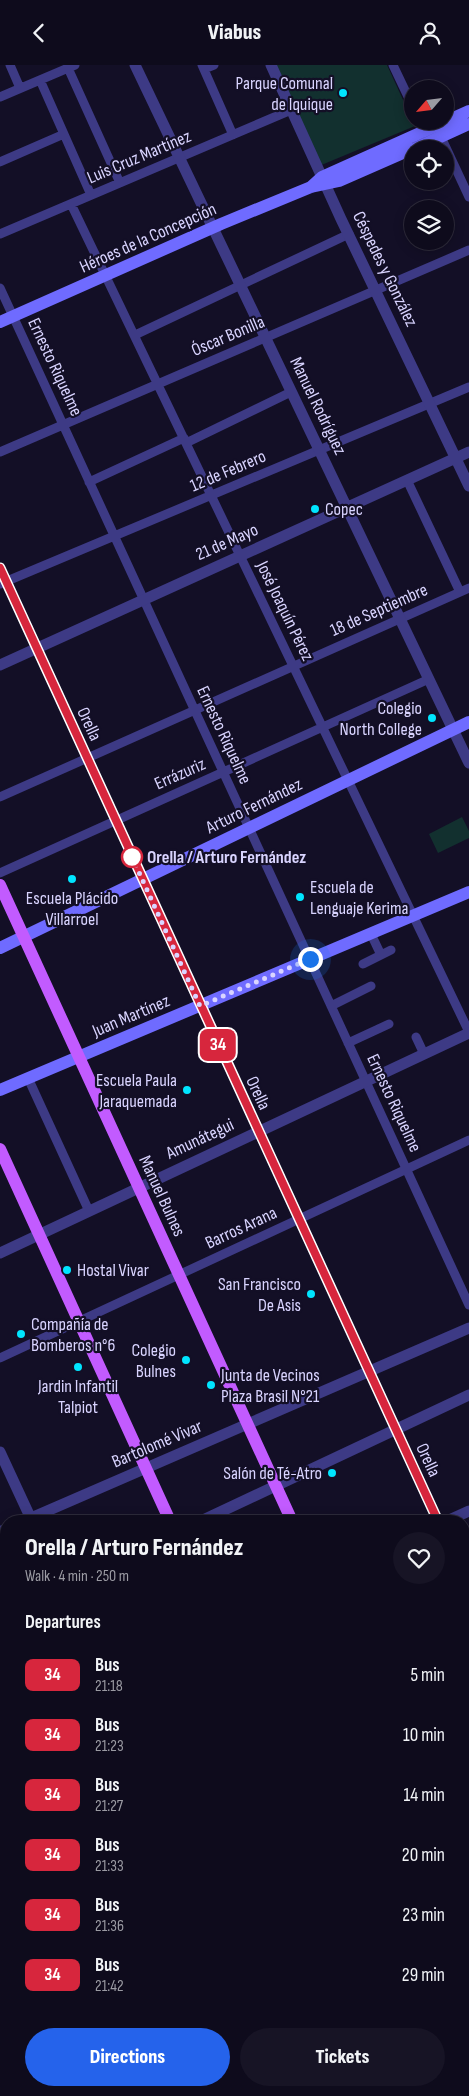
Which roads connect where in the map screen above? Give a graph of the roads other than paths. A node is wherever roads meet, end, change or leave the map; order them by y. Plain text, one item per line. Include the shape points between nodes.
1 (10, 65) edge
2 (135, 65) edge
3 (214, 65) edge
4 (271, 65) edge
5 (394, 65) edge
6 (72, 67) edge
7 (203, 67) edge
8 (40, 80) junction
9 (404, 87) edge
10 (20, 89) junction
11 (0, 97) edge
12 (291, 110) junction
13 (469, 111) edge
14 (454, 116) edge
15 (469, 124) edge
16 (415, 130) edge
17 (429, 130) edge
18 (64, 134) junction
19 (233, 135) junction
20 (441, 137) junction
21 (434, 140) edge
22 (404, 152) edge
23 (179, 158) junction
24 (0, 162) edge
25 (324, 181) junction
26 (120, 183) junction
27 (91, 195) junction
28 (469, 197) edge
29 (71, 204) junction
30 (213, 228) junction
31 (0, 234) edge
32 (349, 234) junction
33 (469, 250) edge
34 (106, 275) junction
35 (240, 285) junction
36 (0, 288) edge
37 (375, 290) junction
38 (13, 316) junction
39 (0, 322) edge
40 (134, 335) junction
41 (265, 337) junction
42 (158, 384) junction
43 (469, 387) edge
44 (291, 392) junction
45 (430, 403) junction
46 (63, 425) junction
47 (185, 440) junction
48 (319, 450) junction
49 (0, 452) edge
50 (469, 452) edge
51 (456, 458) junction
52 (407, 480) junction
53 (90, 482) junction
54 (469, 487) edge
55 (212, 495) junction
56 (347, 507) junction
57 (115, 536) junction
58 (240, 556) junction
59 (0, 568) edge
60 (3, 582) edge
61 (469, 588) edge
62 (460, 592) junction
63 (144, 599) junction
64 (400, 619) junction
65 (37, 649) junction
66 (0, 665) edge
67 (294, 666) junction
68 (429, 679) junction
69 (195, 710) junction
70 (469, 722) edge
71 (323, 727) junction
72 (453, 730) junction
73 (87, 758) junction
74 (469, 763) edge
75 (223, 772) junction
76 (348, 780) junction
77 (0, 797) edge
78 (116, 821) junction
79 (249, 828) junction
80 (0, 873) edge
81 (143, 879) junction
82 (0, 885) edge
83 (469, 892) edge
84 (414, 916) junction
85 (371, 934) junction
86 (24, 937) junction
87 (0, 948) edge
88 (391, 950) dead end
89 (381, 955) junction
90 (310, 959) junction
91 (363, 964) dead end
92 (371, 986) dead end
93 (200, 1006) junction
94 (331, 1006) junction
95 (389, 1024) dead end
96 (469, 1033) edge
97 (416, 1037) dead end
98 (348, 1043) junction
99 (424, 1054) junction
100 (79, 1057) junction
101 (28, 1078) junction
102 (366, 1081) junction
103 (0, 1090) edge
104 (258, 1131) junction
105 (469, 1141) edge
106 (0, 1149) edge
107 (406, 1169) junction
108 (139, 1188) junction
109 (89, 1211) junction
110 (298, 1220) junction
111 (39, 1235) junction
112 (0, 1253) edge
113 (179, 1275) junction
114 (469, 1305) edge
115 (79, 1322) junction
116 (469, 1329) edge
117 (0, 1358) edge
118 (369, 1372) junction
119 (469, 1395) edge
120 (247, 1425) junction
121 (395, 1430) junction
122 (0, 1452) edge
123 (146, 1468) junction
124 (275, 1486) junction
125 (27, 1515) edge
126 (40, 1515) edge
127 (167, 1515) edge
128 (214, 1515) edge
129 (289, 1515) edge
130 (435, 1515) edge

1 - 10 street
2 - 23 street, Manuel Rodríguez
3 - 7 street
4 - 12 street, Céspedes y González
5 - 9 street
6 - 8 street
6 - 26 street
7 - 19 street
8 - 10 street
8 - 18 street
10 - 11 street
12 - 19 street, Luis Cruz Martínez
12 - 25 street, Céspedes y González
13 - 14 main road, Héroes de la Concepción
15 - 20 main road, Héroes de la Concepción
16 - 25 main road, Héroes de la Concepción
17 - 20 street
18 - 24 street
18 - 27 street
19 - 23 street, Luis Cruz Martínez
20 - 21 main road, Héroes de la Concepción
20 - 28 street
22 - 25 main road, Héroes de la Concepción
23 - 26 street, Luis Cruz Martínez
23 - 30 street, Manuel Rodríguez
25 - 30 main road, Héroes de la Concepción
25 - 32 street, Céspedes y González
26 - 27 street, Luis Cruz Martínez
27 - 29 street, Luis Cruz Martínez
29 - 31 street, Luis Cruz Martínez
29 - 34 street, José Joaquín Pérez
30 - 34 main road, Héroes de la Concepción
30 - 35 street, Manuel Rodríguez
32 - 35 street
32 - 37 street, Céspedes y González
33 - 37 street, Óscar Bonilla
34 - 38 main road, Héroes de la Concepción
34 - 40 street, José Joaquín Pérez
35 - 40 street
35 - 41 street, Manuel Rodríguez
36 - 38 street, Ernesto Riquelme
37 - 41 street, Óscar Bonilla
37 - 45 street, Céspedes y González
38 - 39 main road, Héroes de la Concepción
38 - 46 street, Ernesto Riquelme
40 - 42 street, José Joaquín Pérez
41 - 42 street, Óscar Bonilla
41 - 44 street, Manuel Rodríguez
42 - 46 street, Óscar Bonilla
42 - 47 street, José Joaquín Pérez
43 - 45 street, 12 de Febrero
44 - 47 street
44 - 48 street, Manuel Rodríguez
45 - 48 street, 12 de Febrero
45 - 51 street, Céspedes y González
46 - 49 street, Óscar Bonilla
46 - 53 street, Ernesto Riquelme
47 - 53 street
47 - 55 street, José Joaquín Pérez
48 - 55 street, 12 de Febrero
48 - 56 street, Manuel Rodríguez
50 - 51 street, 21 de Mayo
51 - 52 street, 21 de Mayo
51 - 54 street, Céspedes y González
52 - 56 street, 21 de Mayo
52 - 62 street
53 - 57 street, Ernesto Riquelme
55 - 57 street, 12 de Febrero
55 - 58 street, José Joaquín Pérez
56 - 58 street, 21 de Mayo
56 - 64 street, Manuel Rodríguez
57 - 60 street, 12 de Febrero
57 - 63 street, Ernesto Riquelme
58 - 63 street, 21 de Mayo
58 - 67 street, José Joaquín Pérez
59 - 60 street, Orella
60 - 65 street, Orella
61 - 62 street, 18 de Septiembre
62 - 64 street, 18 de Septiembre
63 - 65 street, 21 de Mayo
63 - 69 street, Ernesto Riquelme
64 - 67 street, 18 de Septiembre
64 - 68 street, Manuel Rodríguez
65 - 66 street, 21 de Mayo
65 - 73 street, Orella
67 - 69 street, 18 de Septiembre
67 - 71 street, José Joaquín Pérez
68 - 71 street, Errázuriz
68 - 72 street, Manuel Rodríguez
69 - 73 street, 18 de Septiembre
69 - 75 street, Ernesto Riquelme
70 - 72 main road, Arturo Fernández
71 - 75 street, Errázuriz
71 - 76 street, José Joaquín Pérez
72 - 74 street, Manuel Rodríguez
72 - 76 main road, Arturo Fernández
73 - 77 street, 18 de Septiembre
73 - 78 street, Orella
75 - 78 street, Errázuriz
75 - 79 street, Ernesto Riquelme
76 - 79 main road, Arturo Fernández
76 - 84 street, José Joaquín Pérez
78 - 80 street, Errázuriz
78 - 81 street, Orella
79 - 81 main road, Arturo Fernández
79 - 90 street, Ernesto Riquelme
81 - 86 main road, Arturo Fernández
81 - 93 street, Orella
82 - 86 main road, Manuel Bulnes
83 - 84 main road, Juan Martínez
84 - 85 main road, Juan Martínez
84 - 96 street, José Joaquín Pérez
85 - 89 street
85 - 90 main road, Juan Martínez
86 - 87 main road, Arturo Fernández
86 - 100 main road, Manuel Bulnes
88 - 89 street
89 - 91 street
90 - 93 main road, Juan Martínez
90 - 94 street, Ernesto Riquelme
92 - 94 street
93 - 100 main road, Juan Martínez
93 - 104 street, Orella
94 - 98 street, Ernesto Riquelme
95 - 98 street
96 - 99 street, Amunátegui
97 - 99 street
98 - 102 street, Ernesto Riquelme
99 - 102 street, Amunátegui
100 - 101 main road, Juan Martínez
100 - 108 main road, Manuel Bulnes
101 - 103 main road, Juan Martínez
101 - 109 street
102 - 104 street, Amunátegui
102 - 107 street, Ernesto Riquelme
104 - 108 street, Amunátegui
104 - 110 street, Orella
105 - 107 street, Barros Arana
106 - 111 main road
107 - 110 street, Barros Arana
107 - 114 street, Ernesto Riquelme
108 - 109 street, Amunátegui
108 - 113 main road, Manuel Bulnes
109 - 111 street, Amunátegui
110 - 113 street, Barros Arana
110 - 118 street, Orella
111 - 112 street, Amunátegui
111 - 115 main road
113 - 115 street, Barros Arana
113 - 120 main road, Manuel Bulnes
115 - 117 street, Barros Arana
115 - 123 main road
116 - 118 street, Bartolomé Vivar
118 - 120 street, Bartolomé Vivar
118 - 121 street, Orella
119 - 121 street
120 - 123 street, Bartolomé Vivar
120 - 124 main road, Manuel Bulnes
121 - 124 street
121 - 130 street, Orella
122 - 125 street
123 - 126 street, Bartolomé Vivar
123 - 127 main road
124 - 128 street
124 - 129 main road, Manuel Bulnes

